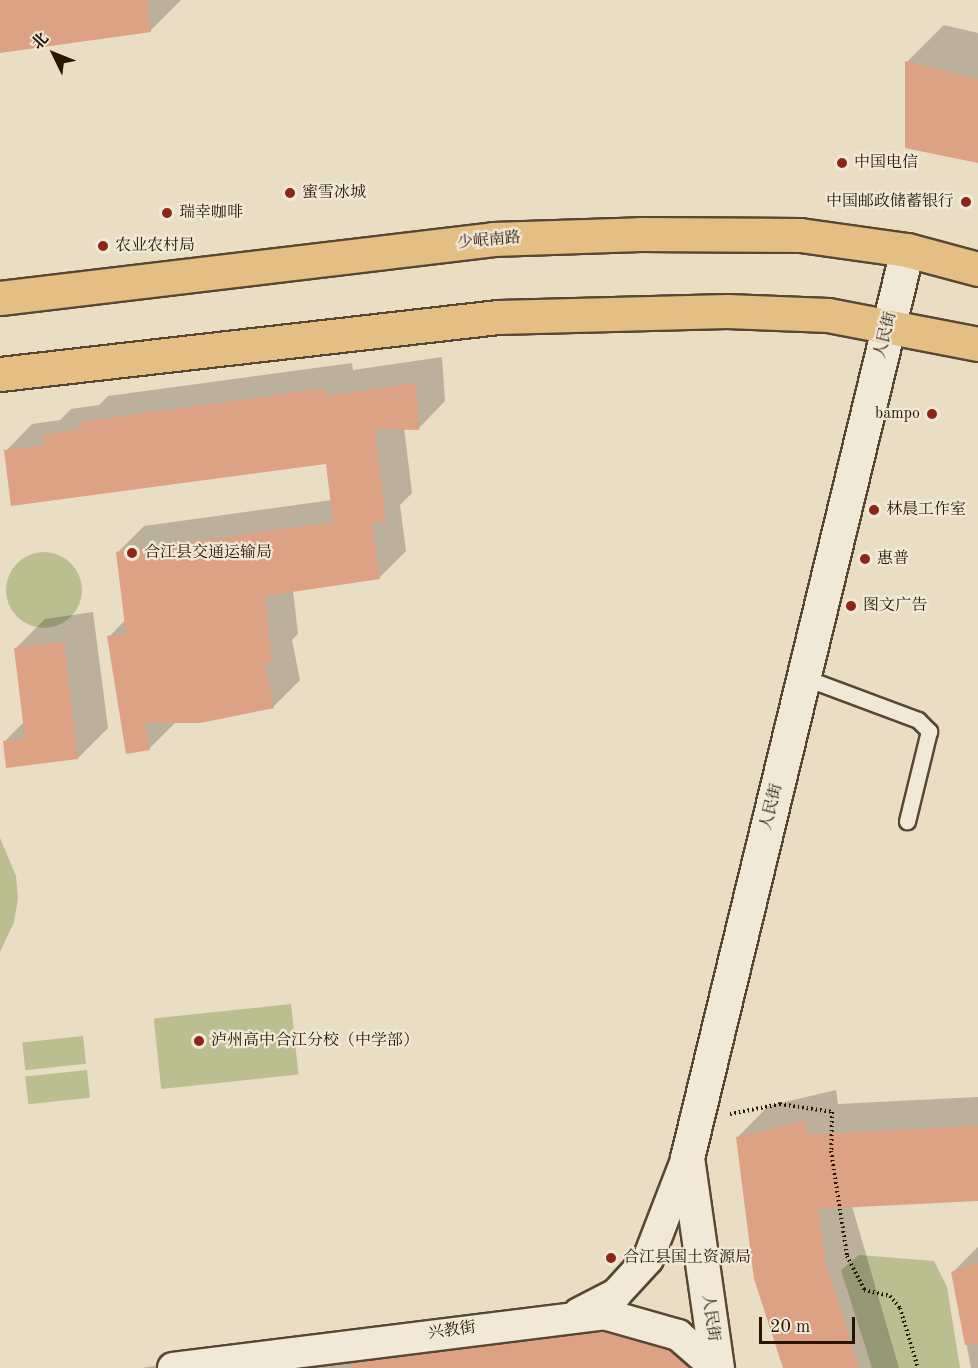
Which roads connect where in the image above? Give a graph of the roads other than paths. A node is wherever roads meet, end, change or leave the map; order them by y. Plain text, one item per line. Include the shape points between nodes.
1 (907, 250) junction
2 (978, 269) edge
3 (0, 298) edge
4 (889, 324) junction
5 (978, 345) edge
6 (0, 374) edge
7 (803, 677) junction
8 (907, 821) dead end
9 (687, 1158) junction
10 (575, 1314) junction
11 (173, 1368) edge
12 (716, 1368) edge

1 - 2 main road, 少岷南路
1 - 3 main road, 少岷南路 via 800,235 493,239
1 - 4 street, 人民街
4 - 5 main road
4 - 6 main road via 727,311 498,316
4 - 7 street, 人民街
7 - 8 lane via 918,720 929,731
7 - 9 street, 人民街
9 - 10 street via 648,1259 616,1294
9 - 12 street, 人民街
10 - 11 street, 兴教街
10 - 12 street, 兴教街 via 629,1317 656,1325 678,1335

